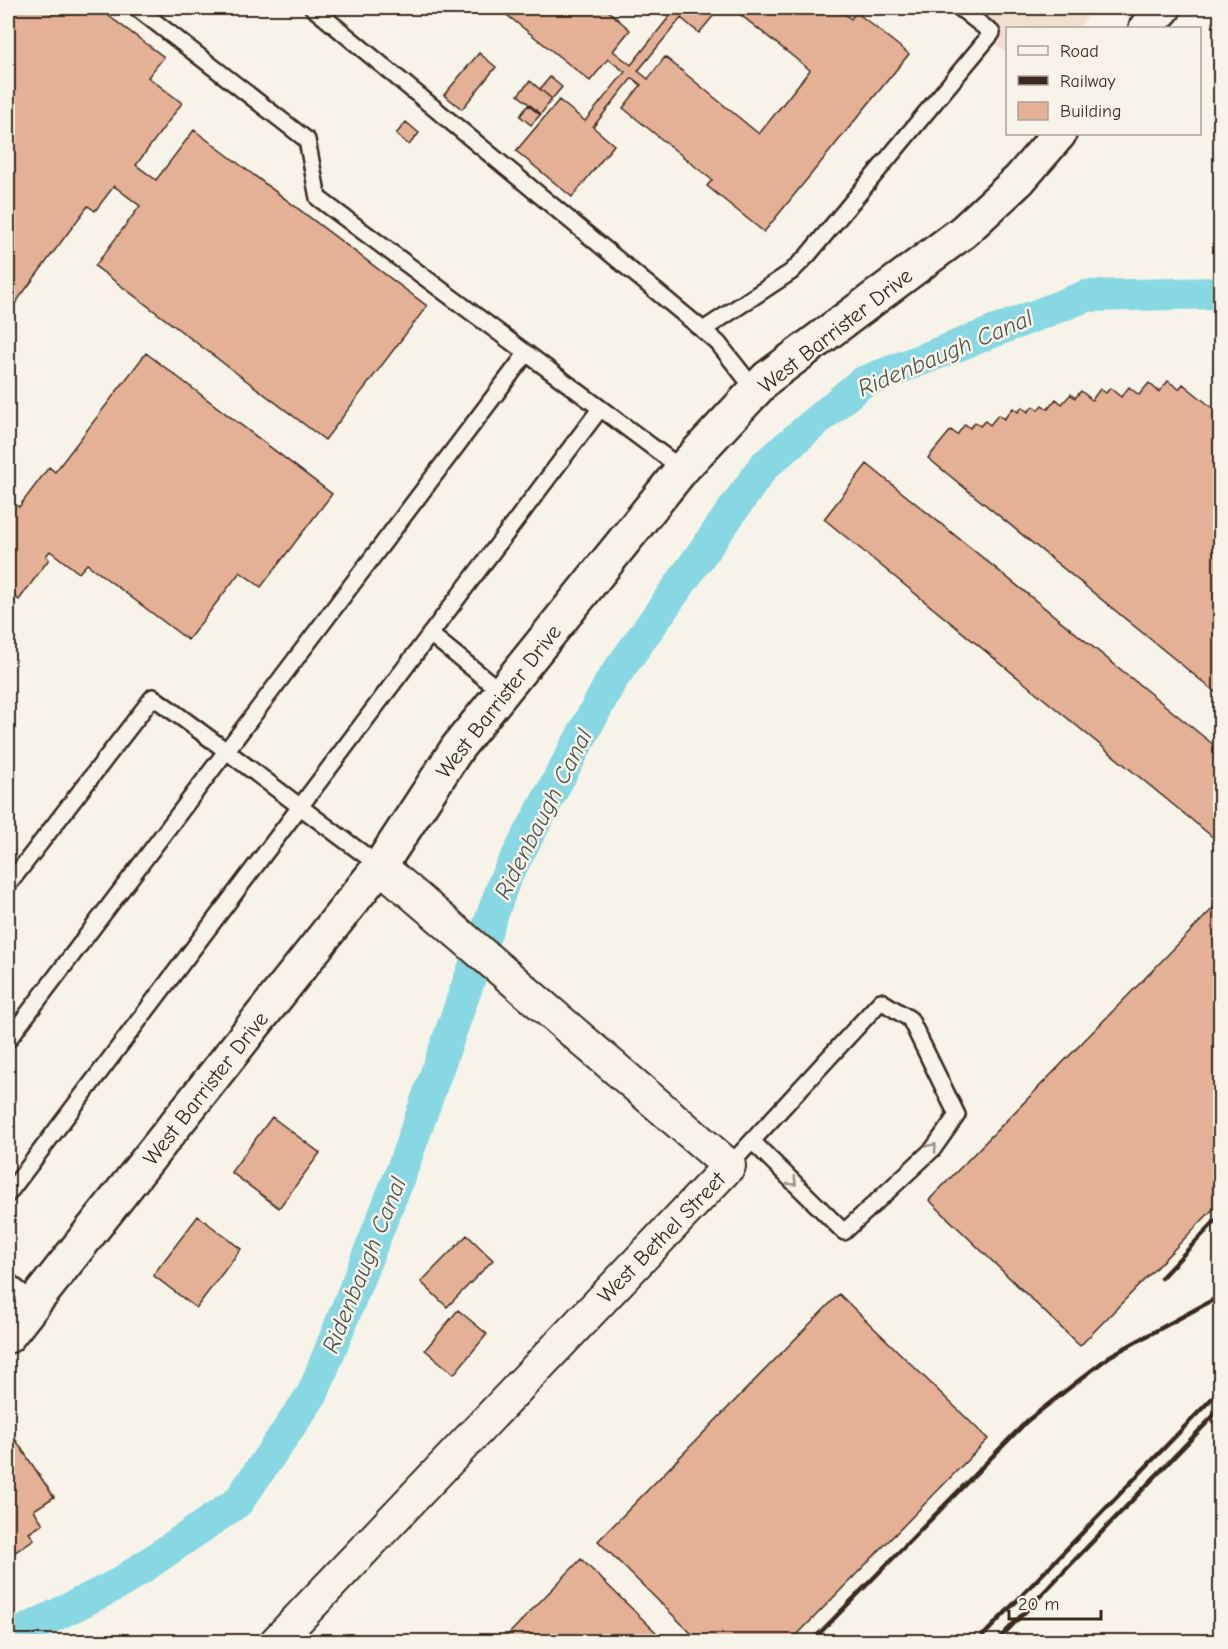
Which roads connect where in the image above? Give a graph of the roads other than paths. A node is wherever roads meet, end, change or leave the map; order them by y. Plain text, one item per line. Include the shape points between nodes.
1 (137, 8) edge
2 (313, 8) edge
3 (960, 8) edge
4 (1164, 8) edge
5 (1147, 27) edge
6 (1058, 135) edge
7 (703, 330) junction
8 (526, 354) junction
9 (755, 390) junction
10 (600, 408) junction
11 (681, 469) junction
12 (430, 634) junction
13 (503, 693) junction
14 (227, 750) junction
15 (299, 807) junction
16 (380, 866) junction
17 (8, 885) edge
18 (8, 1040) edge
19 (752, 1140) junction
20 (729, 1166) junction
21 (8, 1194) edge
22 (8, 1281) edge
23 (35, 1303) junction
24 (8, 1336) edge
25 (276, 1641) edge

1 - 8 lane via 307,140 318,198
2 - 7 lane
3 - 7 lane via 992,33 799,264
4 - 5 street
6 - 9 street, West Barrister Drive via 1019,180 963,232
7 - 9 lane
8 - 10 lane
8 - 14 lane
9 - 11 street, West Barrister Drive
10 - 11 lane
10 - 12 lane
11 - 13 street, West Barrister Drive
12 - 13 lane
12 - 15 lane
13 - 16 street, West Barrister Drive via 459,747
14 - 15 lane
14 - 17 lane via 153,697
14 - 18 lane
15 - 16 lane
15 - 21 lane
16 - 20 street, West Bethel Street
16 - 23 street, West Barrister Drive
19 -> 19 lane via 844,1232 933,1149 957,1115 910,1019 881,1001
19 - 20 lane
20 - 25 street, West Bethel Street
22 - 23 lane
23 - 24 street, West Barrister Drive

